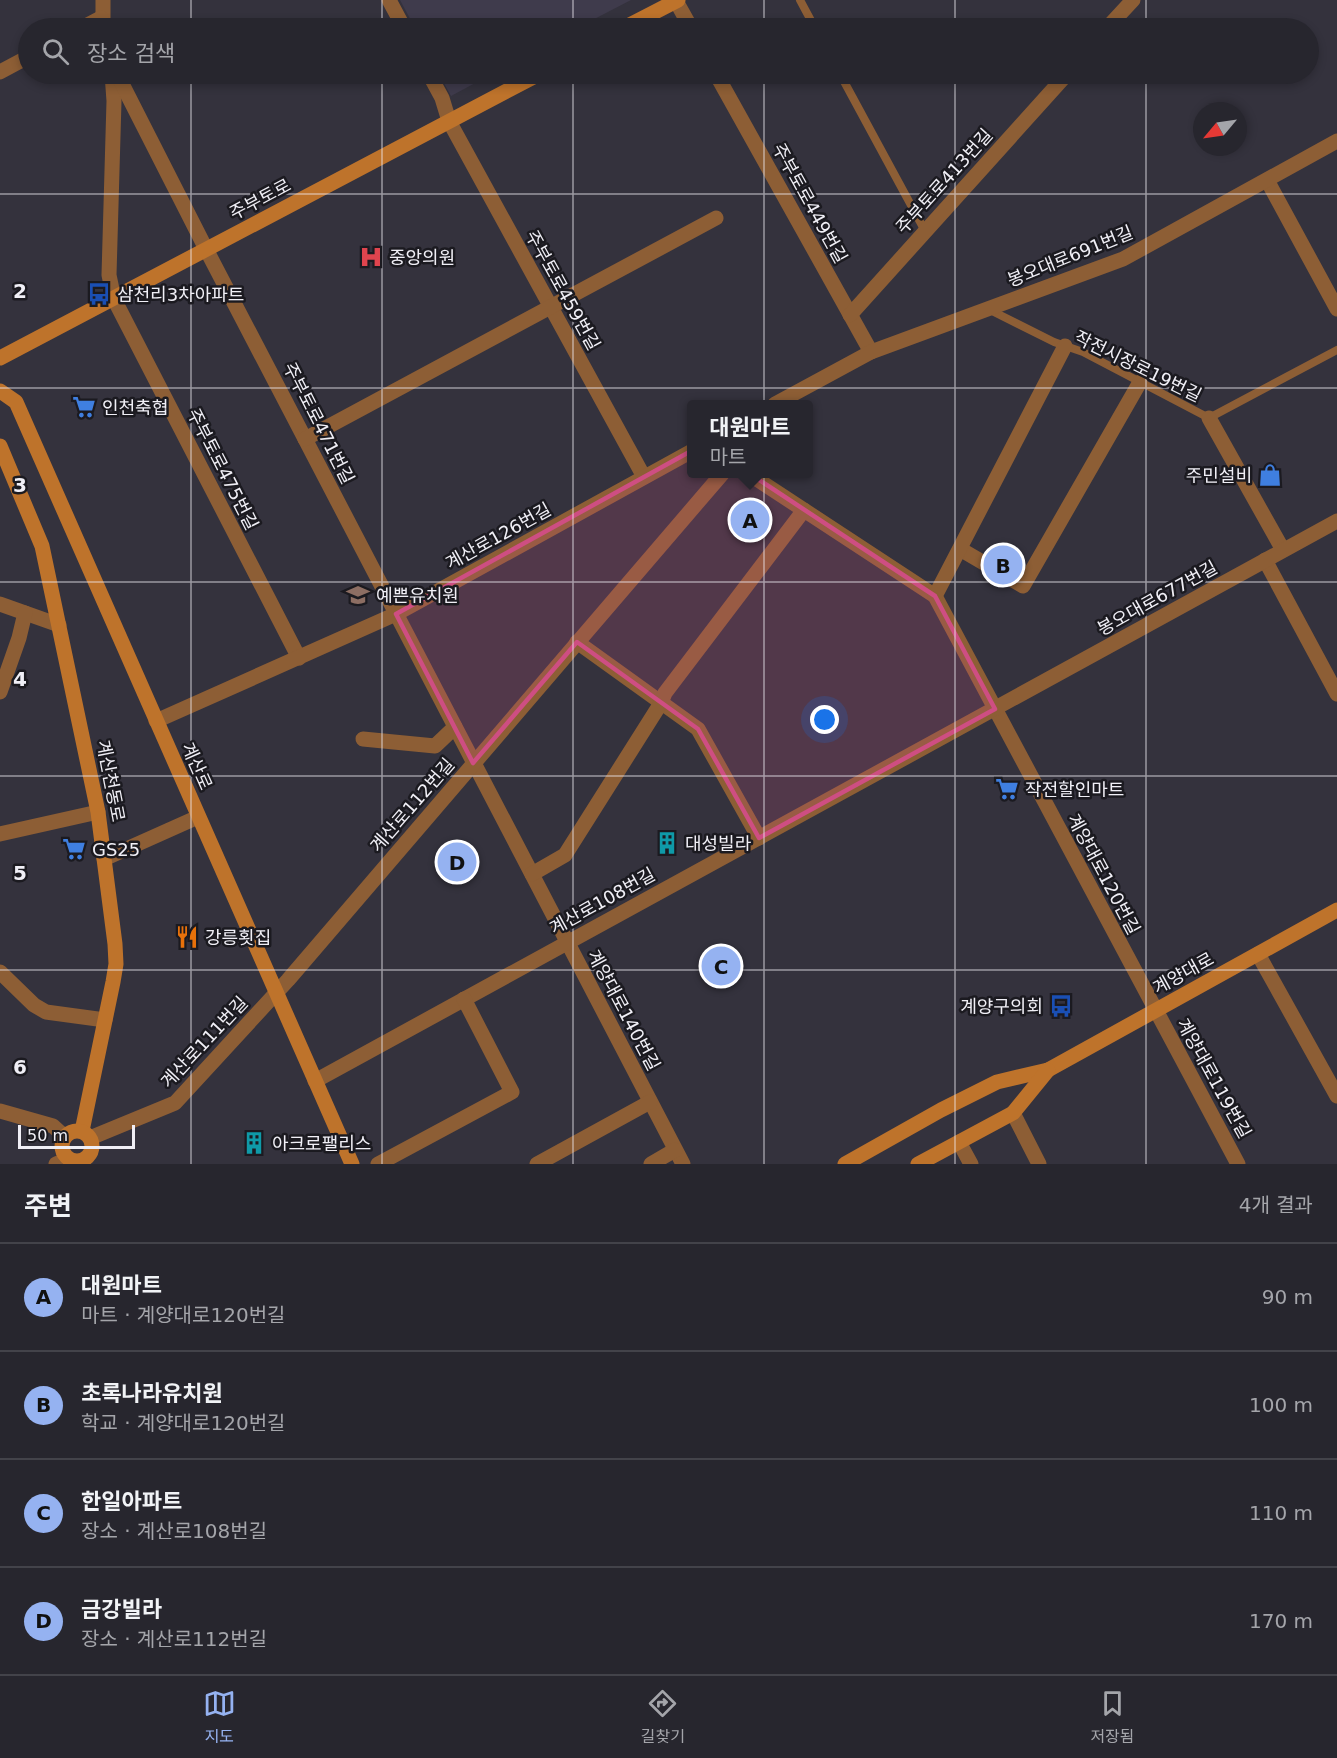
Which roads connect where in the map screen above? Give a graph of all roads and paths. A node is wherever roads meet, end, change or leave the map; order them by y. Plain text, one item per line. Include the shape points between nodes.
1 (103, 0) edge
2 (389, 0) edge
3 (800, 0) edge
4 (1133, 0) edge
5 (677, 1) edge
6 (102, 18) edge
7 (399, 18) edge
8 (644, 18) edge
9 (686, 18) edge
10 (810, 18) edge
11 (1116, 18) edge
12 (18, 62) edge
13 (0, 72) edge
14 (113, 84) edge
15 (122, 84) edge
16 (434, 84) edge
17 (520, 84) edge
18 (722, 84) edge
19 (845, 84) edge
20 (1058, 84) edge
21 (449, 121) junction
22 (1337, 141) edge
23 (1267, 180) junction
24 (716, 218) dead end
25 (925, 231) junction
26 (206, 249) junction
27 (114, 298) junction
28 (551, 308) junction
29 (1337, 308) edge
30 (987, 309) junction
31 (850, 315) junction
32 (1065, 346) junction
33 (1337, 350) edge
34 (871, 352) junction
35 (0, 358) edge
36 (1140, 382) junction
37 (0, 391) edge
38 (785, 400) edge
39 (1209, 418) junction
40 (305, 439) junction
41 (0, 446) edge
42 (687, 454) edge
43 (644, 477) junction
44 (719, 478) edge
45 (755, 478) edge
46 (804, 510) junction
47 (1337, 521) edge
48 (960, 549) junction
49 (1283, 550) junction
50 (1265, 560) junction
51 (935, 596) junction
52 (0, 604) edge
53 (25, 613) junction
54 (396, 614) junction
55 (59, 625) junction
56 (577, 642) junction
57 (299, 658) junction
58 (0, 692) edge
59 (1337, 694) edge
60 (661, 703) junction
61 (995, 709) junction
62 (156, 721) junction
63 (455, 727) junction
64 (363, 739) dead end
65 (474, 763) junction
66 (98, 812) junction
67 (198, 817) junction
68 (0, 834) edge
69 (759, 838) junction
70 (104, 859) junction
71 (532, 874) junction
72 (1337, 910) edge
73 (567, 943) junction
74 (1258, 954) junction
75 (0, 972) edge
76 (276, 993) junction
77 (464, 999) junction
78 (1155, 1010) junction
79 (105, 1020) junction
80 (1048, 1070) junction
81 (315, 1081) junction
82 (1336, 1090) edge
83 (650, 1102) junction
84 (0, 1111) edge
85 (1013, 1113) junction
86 (88, 1139) junction
87 (63, 1141) junction
88 (959, 1142) junction
89 (675, 1150) junction
90 (59, 1163) edge
91 (92, 1164) edge
92 (352, 1164) edge
93 (378, 1164) edge
94 (537, 1164) edge
95 (651, 1164) edge
96 (683, 1164) edge
97 (845, 1164) edge
98 (918, 1164) edge
99 (971, 1164) edge
100 (1039, 1164) edge
101 (1238, 1164) edge

1 - 6 street
2 - 7 street
3 - 10 lane
4 - 11 street
5 - 8 street
5 - 9 street
12 - 13 street
14 - 27 street, 주부토로475번길 via 109,275
15 - 26 street, 주부토로471번길
16 - 21 street, 주부토로459번길
17 - 21 street, 주부토로
18 - 31 street, 주부토로449번길
19 - 25 lane
20 - 25 street, 주부토로413번길
21 - 26 street, 주부토로
21 - 28 street, 주부토로459번길
22 - 23 street, 봉오대로691번길
23 - 29 street
23 - 30 street, 봉오대로691번길 via 1123,259
24 - 28 street
25 - 31 street, 주부토로413번길
26 - 27 street, 주부토로
26 - 40 street, 주부토로471번길
27 - 35 street, 주부토로
27 - 57 street, 주부토로475번길
28 - 40 street
28 - 43 street, 주부토로459번길
30 - 32 lane, 작전시장로19번길
30 - 34 street, 봉오대로691번길
31 - 34 street, 주부토로449번길
32 - 36 lane, 작전시장로19번길
32 - 48 street
33 - 39 lane, 작전시장로19번길
34 - 38 street
36 - 39 lane, 작전시장로19번길
36 - 48 street via 1023,586
37 - 62 street, 계산로 via 16,402
39 - 49 street
40 - 54 street, 주부토로471번길
41 - 55 street, 계산천동로 via 42,546
42 - 43 street, 계산로126번길
43 - 54 street, 계산로126번길
44 - 56 street, 계산로112번길
45 - 46 street, 계양대로120번길
46 - 51 street, 계양대로120번길
46 - 60 street
47 - 49 street, 봉오대로677번길
48 - 51 street
49 - 50 street, 봉오대로677번길
50 - 59 street
50 - 61 street, 봉오대로677번길
51 - 61 street, 계양대로120번길
52 - 53 street
53 - 55 street
53 - 58 street
54 - 57 street, 계산로126번길
54 - 63 street, 계양대로140번길
55 - 66 street, 계산천동로
56 - 60 street
56 - 65 street, 계산로112번길
57 - 62 street, 계산로126번길
60 - 69 street via 698,729
60 - 71 street via 565,855
61 - 69 street, 계산로108번길
61 - 78 street, 계양대로120번길
62 - 67 street, 계산로
63 - 64 street via 435,746
63 - 65 street, 계양대로140번길
65 - 71 street, 계양대로140번길
65 - 76 street, 계산로112번길
66 - 68 street
66 - 70 street, 계산천동로
67 - 70 street
67 - 76 street, 계산로
69 - 73 street, 계산로108번길
70 - 79 street, 계산천동로 via 116,963
71 - 73 street, 계양대로140번길
72 - 74 street, 계양대로
73 - 77 street, 계산로108번길
73 - 83 street, 계양대로140번길
74 - 78 street, 계양대로
74 - 82 street
75 - 79 street via 45,1012
76 - 81 street, 계산로
76 - 86 street, 계산로111번길 via 175,1103
77 - 81 street, 계산로108번길
77 - 93 street via 512,1092
78 - 80 street, 계양대로
78 - 101 street, 계양대로119번길
79 - 86 street, 계산천동로
80 - 85 street, 계양대로
80 - 97 street, 계양대로 via 997,1082
81 - 92 street, 계산로
83 - 89 street, 계양대로140번길
83 - 94 street
84 - 87 street via 53,1126
85 - 88 street, 계양대로
85 - 100 street
86 - 87 street via 72,1131
86 - 87 street via 87,1158 78,1162 63,1153
86 - 91 street, 계산천동로
87 - 90 street
88 - 98 street, 계양대로
88 - 99 street
89 - 95 street
89 - 96 street, 계양대로140번길

